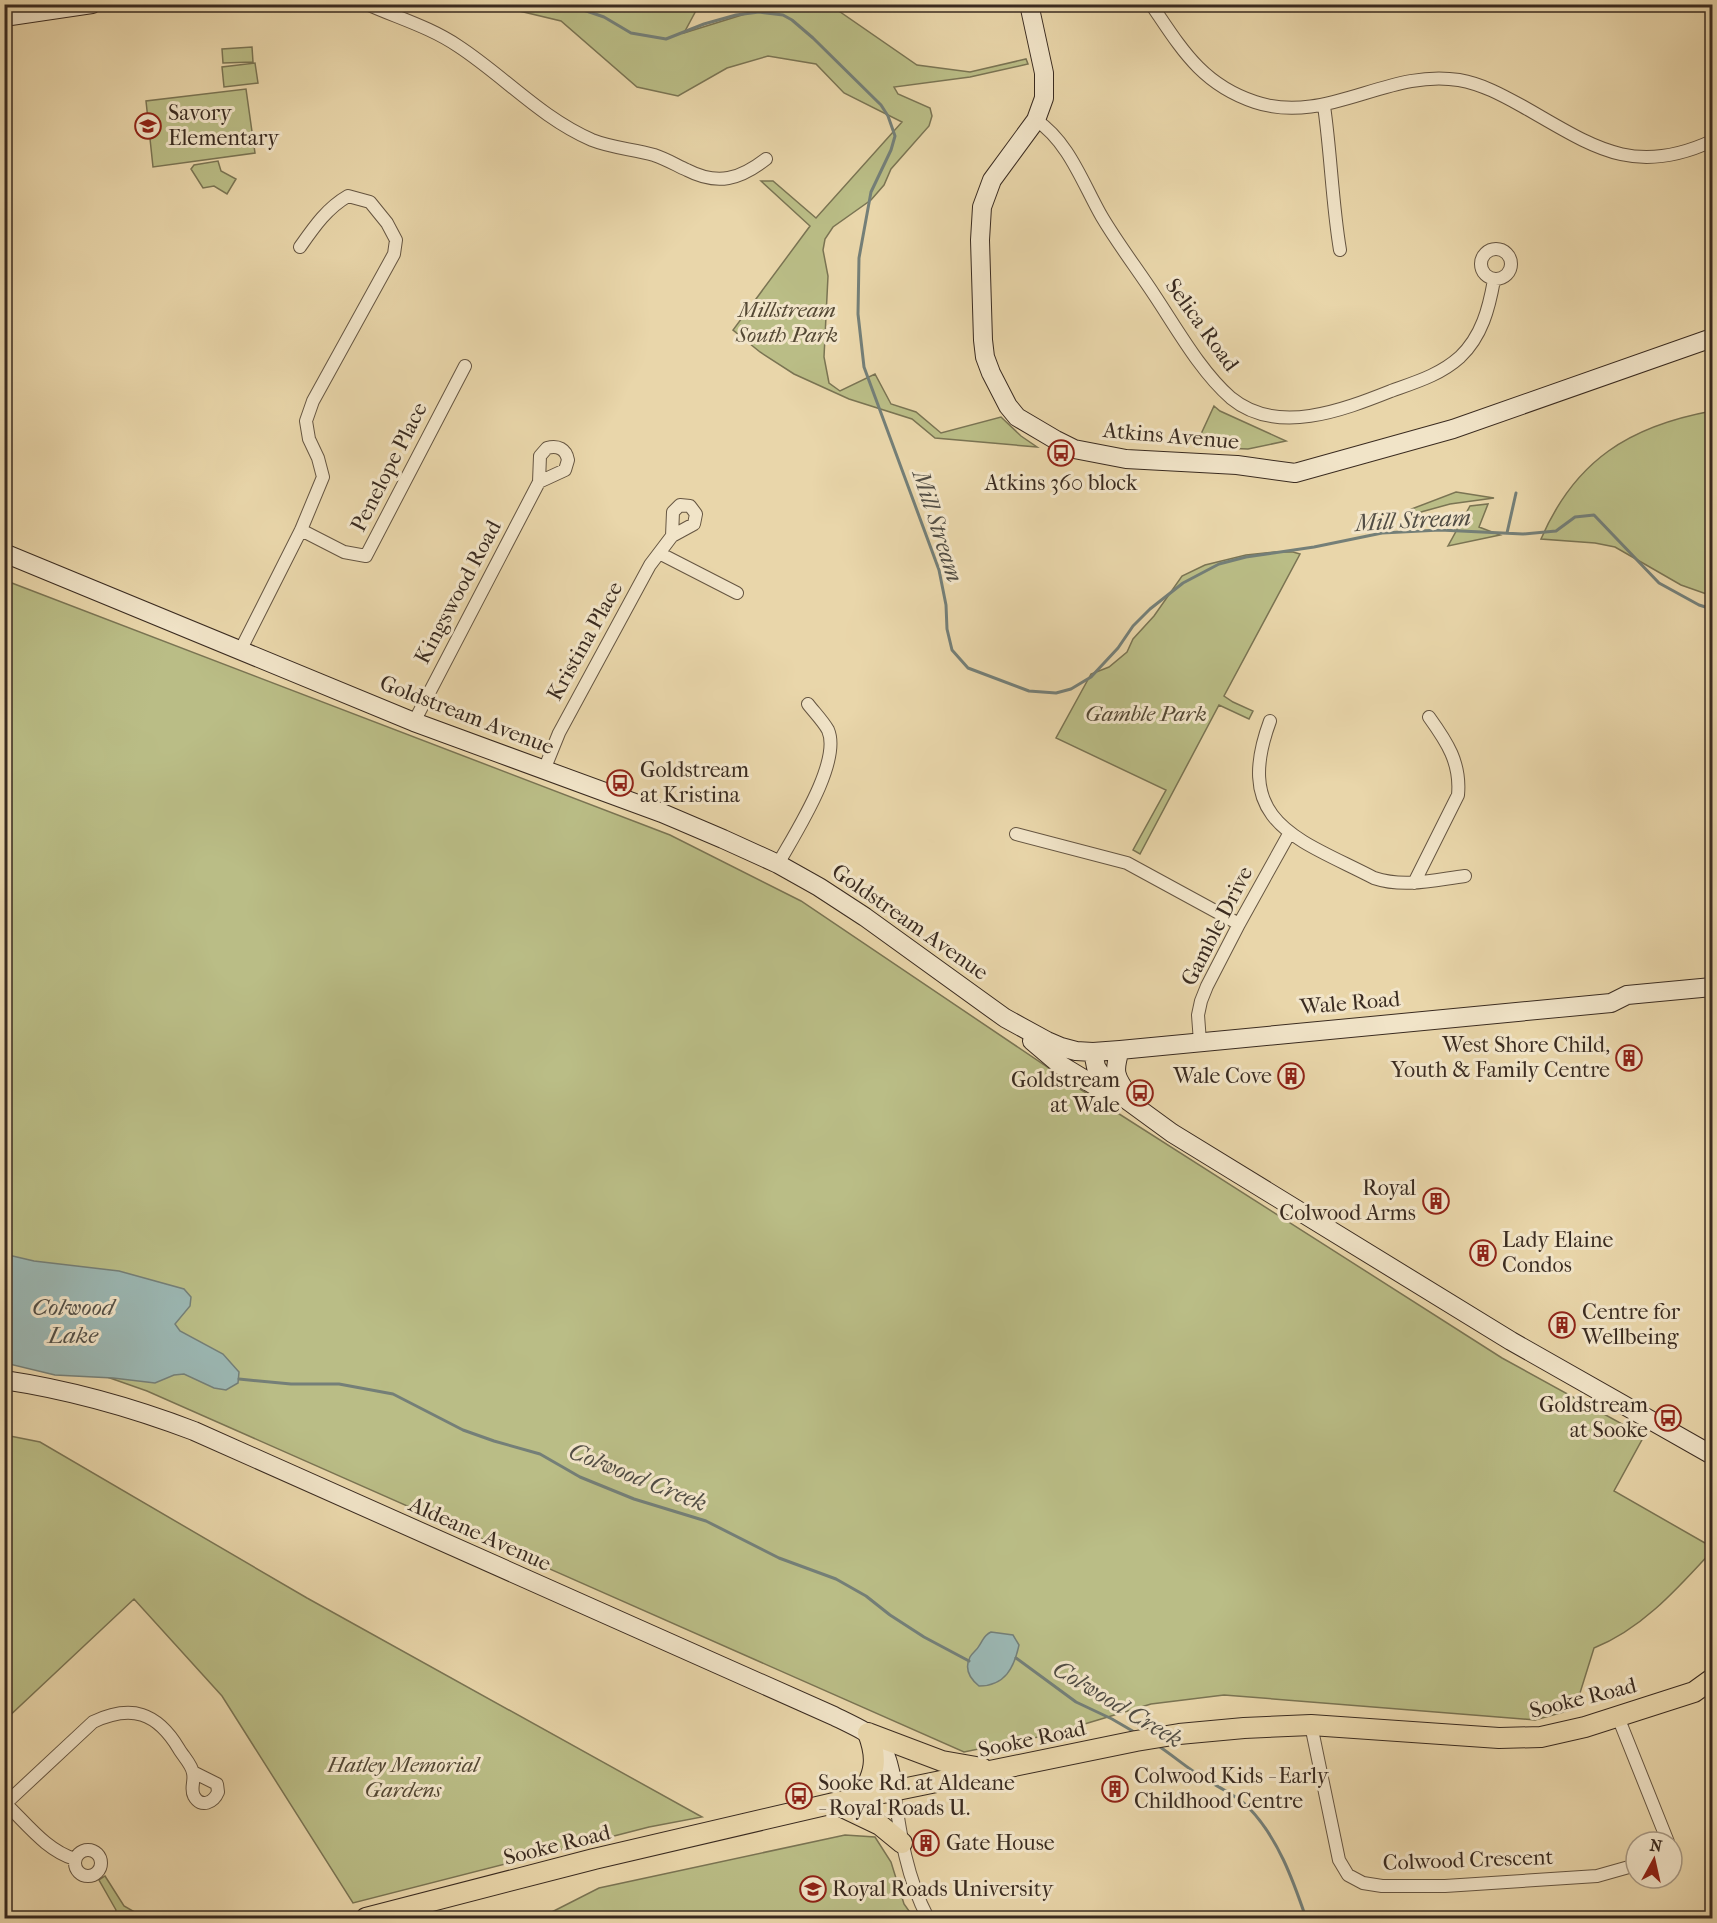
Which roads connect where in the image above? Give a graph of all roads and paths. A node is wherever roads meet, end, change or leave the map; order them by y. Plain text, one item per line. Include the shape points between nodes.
1 (92, 4) edge
2 (367, 4) edge
3 (1029, 4) edge
4 (1151, 4) edge
5 (4, 18) edge
6 (1324, 106) junction
7 (1036, 120) junction
8 (1713, 141) edge
9 (766, 159) dead end
10 (300, 247) dead end
11 (1340, 250) dead end
12 (1494, 280) dead end
13 (1713, 338) edge
14 (465, 366) dead end
15 (539, 482) dead end
16 (301, 530) junction
17 (672, 536) dead end
18 (4, 553) edge
19 (659, 554) junction
20 (737, 593) dead end
21 (241, 649) junction
22 (808, 704) dead end
23 (1429, 717) dead end
24 (1270, 721) dead end
25 (414, 722) junction
26 (543, 770) junction
27 (1016, 834) dead end
28 (1289, 834) junction
29 (778, 864) junction
30 (1464, 876) dead end
31 (1414, 883) junction
32 (1239, 924) junction
33 (1713, 987) edge
34 (1713, 1000) edge
35 (1611, 1003) junction
36 (1005, 1018) junction
37 (1200, 1042) junction
38 (1120, 1050) junction
39 (1094, 1052) junction
40 (1138, 1109) junction
41 (4, 1380) edge
42 (1713, 1455) edge
43 (1713, 1679) edge
44 (1618, 1717) junction
45 (1311, 1725) junction
46 (868, 1733) junction
47 (997, 1771) junction
48 (193, 1772) dead end
49 (894, 1790) junction
50 (861, 1797) junction
51 (834, 1803) junction
52 (5, 1804) edge
53 (1663, 1830) edge
54 (902, 1843) junction
55 (75, 1859) dead end
56 (1624, 1868) edge
57 (366, 1918) edge
58 (928, 1918) edge

1 - 5 street
2 - 9 street via 441,36 525,99 591,140 654,155 707,178 728,179 752,170
3 - 7 street, Atkins Avenue via 1045,85 1043,106
4 - 6 street via 1182,51 1223,87 1257,103 1282,108
6 - 8 street via 1412,79 1444,78 1475,83 1615,154 1673,155
6 - 11 street
7 - 12 street, Selica Road via 1069,158 1103,218 1214,381 1244,407 1264,414 1309,416 1348,408 1437,374 1475,339 1487,313
7 - 13 street, Atkins Avenue via 992,180 982,207 983,340 991,373 1017,417 1074,449 1126,459 1237,465 1295,473 1454,429
10 - 16 street via 334,204 348,196 370,202 396,240 394,254 313,400 306,421 323,477
14 - 16 street, Penelope Place via 366,556 344,552
15 - 25 street, Kingswood Road
16 - 21 street
17 - 19 street, Kristina Place
18 - 21 street, Goldstream Avenue
19 - 20 street
19 - 26 street, Kristina Place via 559,733
21 - 25 street, Goldstream Avenue
22 - 29 street via 828,731 831,747 820,787
23 - 31 street via 1455,760 1458,795
24 - 28 street via 1260,753 1261,793 1275,820
25 - 26 street, Goldstream Avenue
26 - 29 street, Goldstream Avenue via 662,813
27 - 32 street via 1127,863
28 - 31 street via 1374,878
28 - 32 street, Gamble Drive
29 - 36 street, Goldstream Avenue via 865,917
30 - 31 street
32 - 37 street, Gamble Drive via 1201,1001
33 - 35 street, Wale Road via 1627,995
34 - 35 street, Wale Road via 1628,1008
35 - 37 street, Wale Road
36 - 39 street, Goldstream Avenue via 1061,1047
36 - 40 street via 1059,1064 1095,1088
37 - 38 street, Wale Road
38 - 39 street, Wale Road
38 - 40 street via 1117,1080
39 - 40 street via 1101,1077
40 - 42 street via 1214,1160 1502,1335
41 - 46 street, Aldeane Avenue via 109,1401 194,1431
43 - 44 main road, Sooke Road via 1694,1692
44 - 45 main road, Sooke Road via 1562,1733 1519,1738
44 - 53 street
45 - 47 main road, Sooke Road via 1179,1734
45 - 56 street, Colwood Crescent via 1339,1860 1348,1875 1363,1883 1445,1886 1597,1876
46 - 47 main road via 942,1761
46 - 49 street, Aldeane Avenue via 885,1751
46 - 50 main road via 875,1760
47 - 49 main road, Sooke Road
48 - 52 street via 164,1728 148,1717 130,1712 110,1714 93,1722
49 - 50 main road, Sooke Road
49 - 54 street
50 - 51 main road, Sooke Road
51 - 54 main road via 880,1825
51 - 57 main road, Sooke Road
52 - 55 street via 46,1843 63,1856
54 - 58 street via 920,1905

